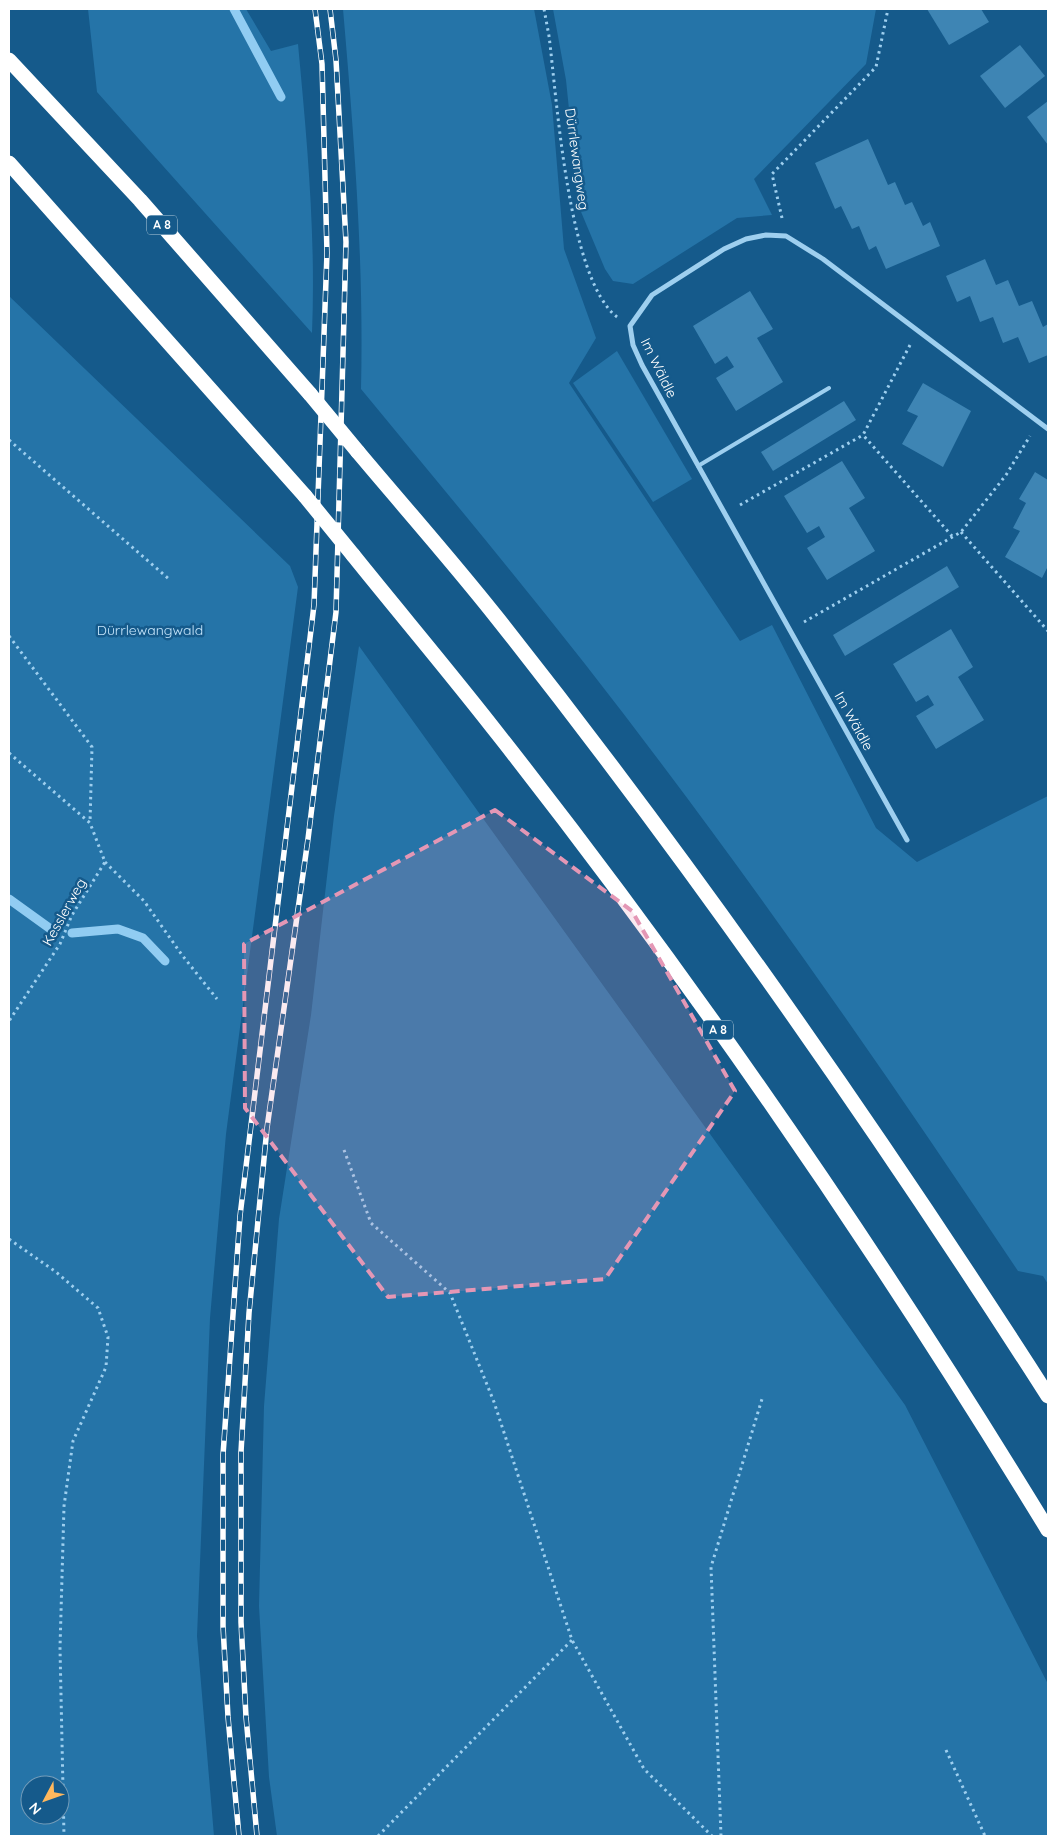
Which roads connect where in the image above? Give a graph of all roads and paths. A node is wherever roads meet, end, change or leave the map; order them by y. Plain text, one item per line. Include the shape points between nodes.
1 (544, 9) edge
2 (888, 9) edge
3 (9, 60) edge
4 (9, 163) edge
5 (786, 236) junction
6 (630, 326) junction
7 (918, 331) junction
8 (829, 388) dead end
9 (1039, 422) junction
10 (1048, 429) edge
11 (863, 435) junction
12 (9, 440) edge
13 (698, 466) junction
14 (725, 514) junction
15 (960, 532) junction
16 (952, 536) junction
17 (170, 580) dead end
18 (791, 630) junction
19 (1048, 631) edge
20 (9, 636) edge
21 (9, 753) edge
22 (90, 823) junction
23 (907, 840) dead end
24 (105, 862) junction
25 (217, 999) dead end
26 (9, 1021) edge
27 (344, 1150) dead end
28 (9, 1239) edge
29 (1048, 1396) edge
30 (762, 1399) dead end
31 (1048, 1530) edge
32 (572, 1640) junction
33 (946, 1750) dead end
34 (64, 1836) edge
35 (378, 1836) edge
36 (712, 1836) edge
37 (721, 1836) edge
38 (986, 1836) edge

1 - 6 path, Dürrlewangweg via 570,206 595,290 614,315
2 - 5 path via 876,67 772,174
3 - 29 highway, A 8, bridge via 140,200 310,394 502,625 581,726 774,987 936,1222
4 - 31 highway, A 8, bridge via 305,496 501,738 723,1036 874,1255
5 - 6 street, Im Wäldle via 746,238 724,249 652,295
5 - 7 street via 823,259
6 - 13 street, Im Wäldle via 633,345 642,365
7 - 9 street
7 - 11 path
8 - 13 lane
9 - 10 street
9 - 15 path via 1006,475
11 - 14 path
11 - 16 path
12 - 17 path
13 - 14 street, Im Wäldle
14 - 18 street, Im Wäldle
15 - 16 path
15 - 19 path
16 - 18 path
18 - 23 street, Im Wäldle
20 - 22 path via 92,747
21 - 22 path
22 - 24 path
24 - 25 path via 144,900
24 - 26 path, Kesslerweg via 72,914 60,944
27 - 32 path via 371,1223 450,1294 494,1402
28 - 34 path via 56,1272 98,1308 108,1337 106,1367 73,1441 64,1506 60,1648
30 - 37 path via 712,1567
32 - 35 path
32 - 36 path via 644,1769
33 - 38 path

